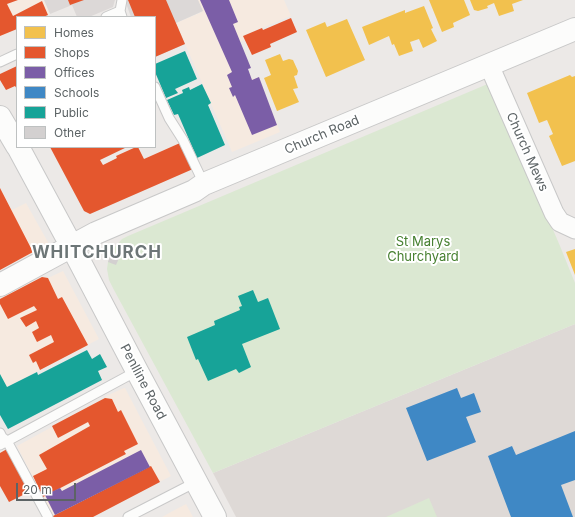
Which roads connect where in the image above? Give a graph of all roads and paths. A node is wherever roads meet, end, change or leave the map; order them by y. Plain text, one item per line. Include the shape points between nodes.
1 (122, 0) edge
2 (121, 14) edge
3 (111, 16) edge
4 (575, 29) edge
5 (16, 54) edge
6 (0, 62) edge
7 (489, 65) junction
8 (156, 89) edge
9 (0, 117) edge
10 (16, 144) edge
11 (18, 148) edge
12 (204, 184) junction
13 (575, 229) edge
14 (72, 247) junction
15 (0, 285) edge
16 (137, 371) junction
17 (0, 433) edge
18 (4, 443) edge
19 (196, 482) junction
20 (48, 517) edge
21 (128, 517) edge
22 (215, 517) edge

1 - 2 lane
2 - 3 lane
4 - 7 street, Church Road
5 - 6 lane
7 - 12 street, Church Road
7 - 13 street, Church Mews via 554,213 560,222
8 - 12 lane
9 - 10 street, Penlline Road
11 - 14 street, Penlline Road
12 - 14 street, Church Road via 194,191 96,233
14 - 15 street, Church Road
14 - 16 street, Penlline Road
16 - 18 lane
16 - 19 street, Penlline Road
17 - 18 lane
18 - 20 lane
19 - 21 lane
19 - 22 street, Penlline Road

